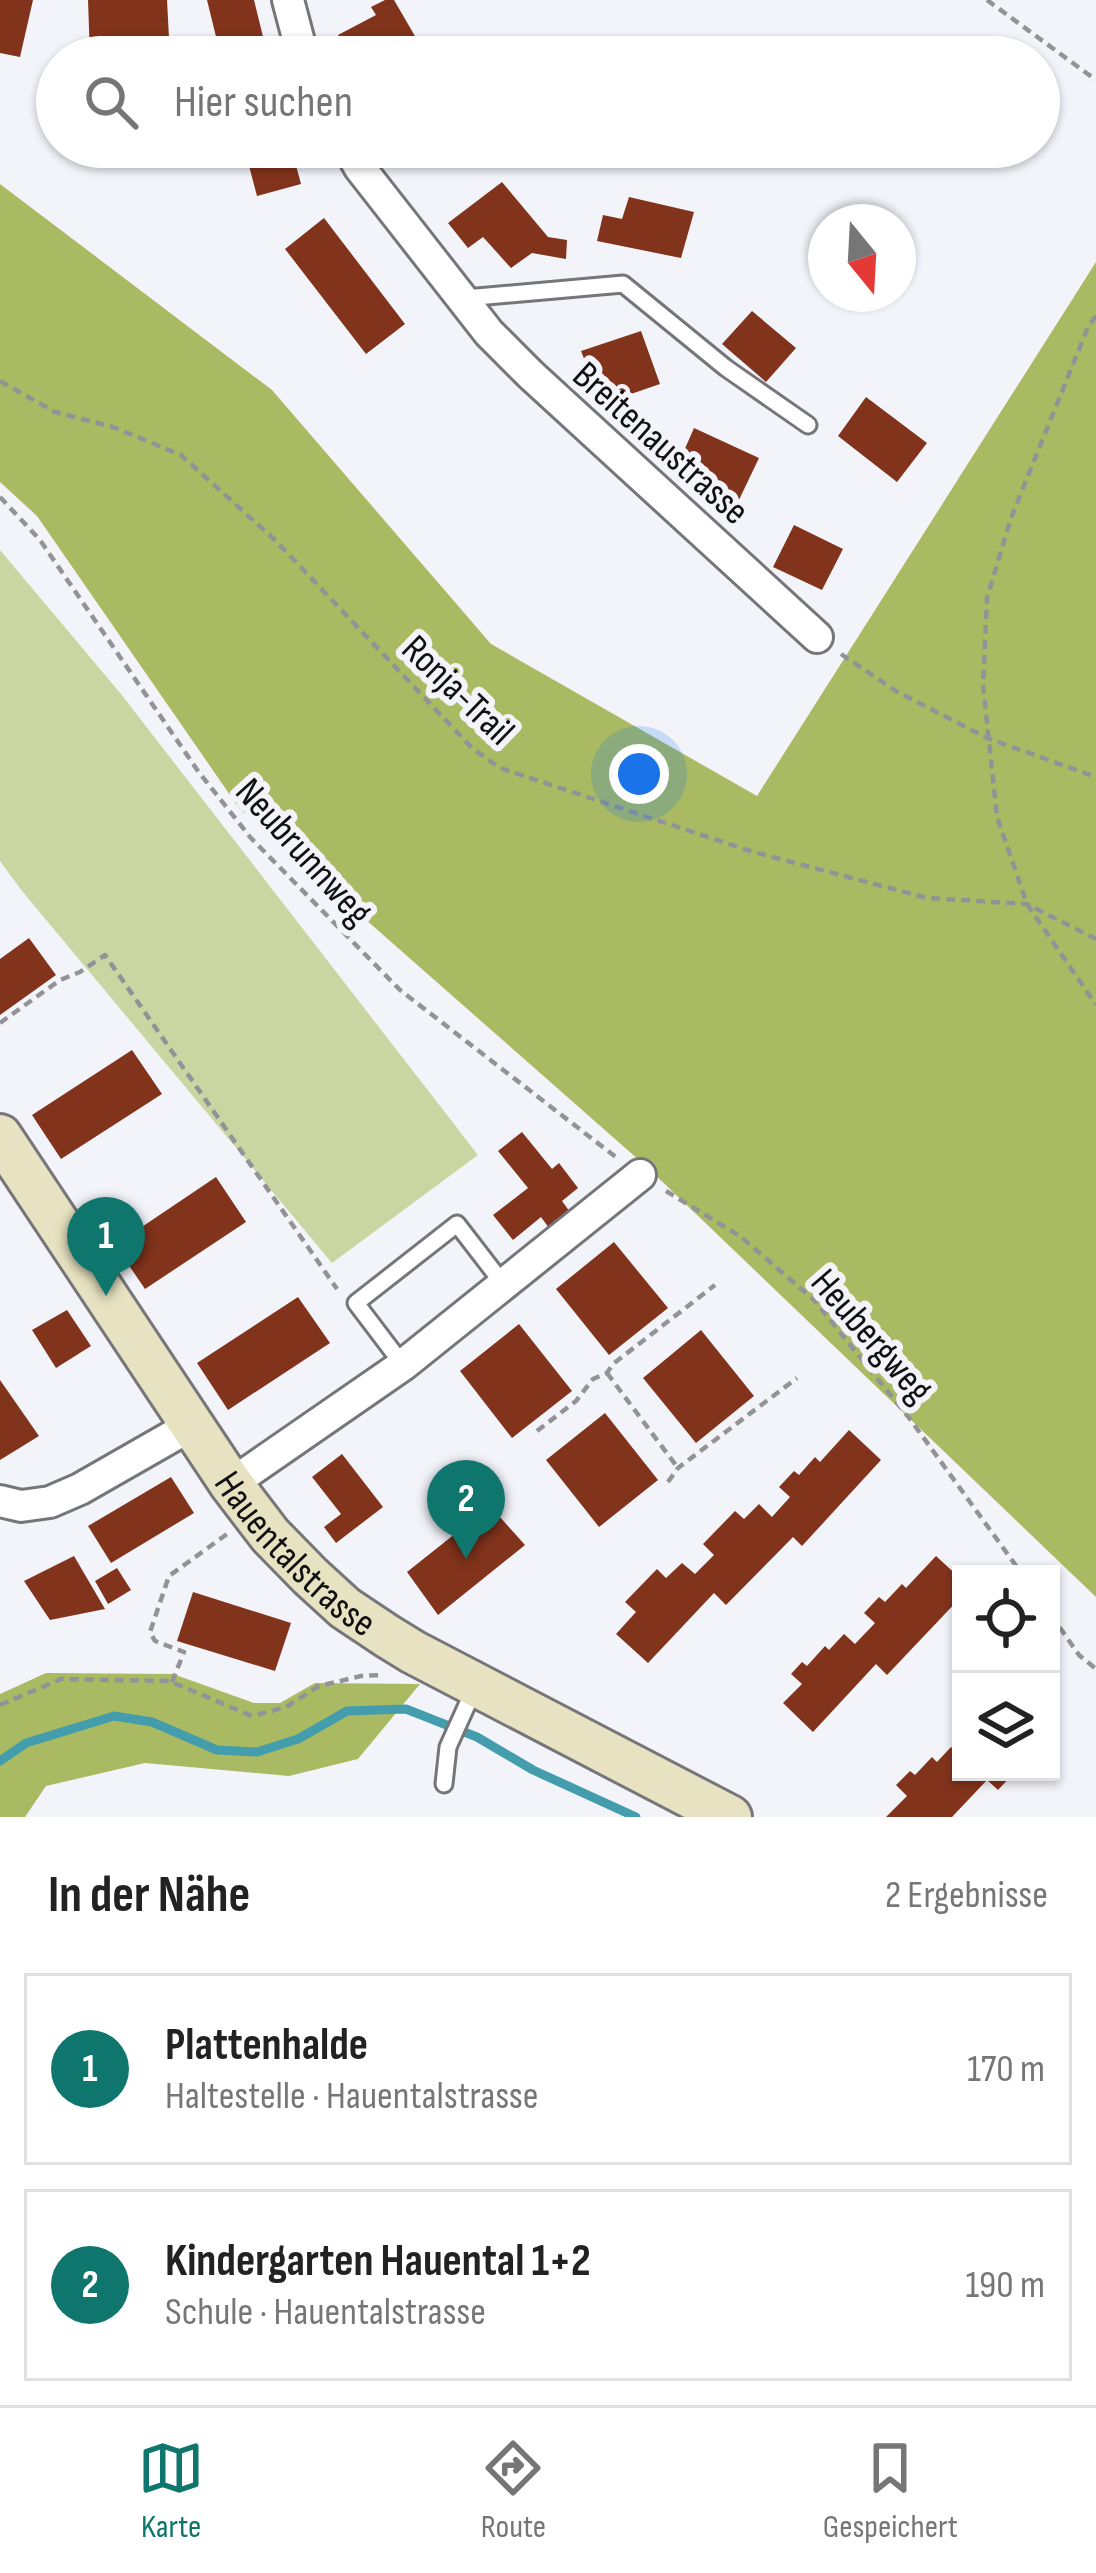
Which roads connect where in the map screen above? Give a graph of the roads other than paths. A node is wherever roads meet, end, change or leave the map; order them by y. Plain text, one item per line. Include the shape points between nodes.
1 (288, 0) edge
2 (297, 36) edge
3 (360, 168) edge
4 (462, 298) junction
5 (808, 425) dead end
6 (817, 637) road end
7 (0, 1136) edge
8 (640, 1175) road end
9 (504, 1285) junction
10 (403, 1365) junction
11 (192, 1425) junction
12 (0, 1501) edge
13 (235, 1505) junction
14 (476, 1685) junction
15 (444, 1784) dead end
16 (730, 1817) edge

1 - 2 street
3 - 4 street, Breitenaustrasse
4 - 5 lane via 623,284
4 - 6 street, Breitenaustrasse via 531,375
7 - 11 street, Hauentalstrasse
8 - 9 street
9 - 10 street
9 - 10 lane via 457,1225 356,1304
10 - 13 street
11 - 12 street via 50,1502
11 - 13 street, Hauentalstrasse
13 - 14 street, Hauentalstrasse via 345,1607
14 - 15 lane via 448,1747
14 - 16 street, Hauentalstrasse

